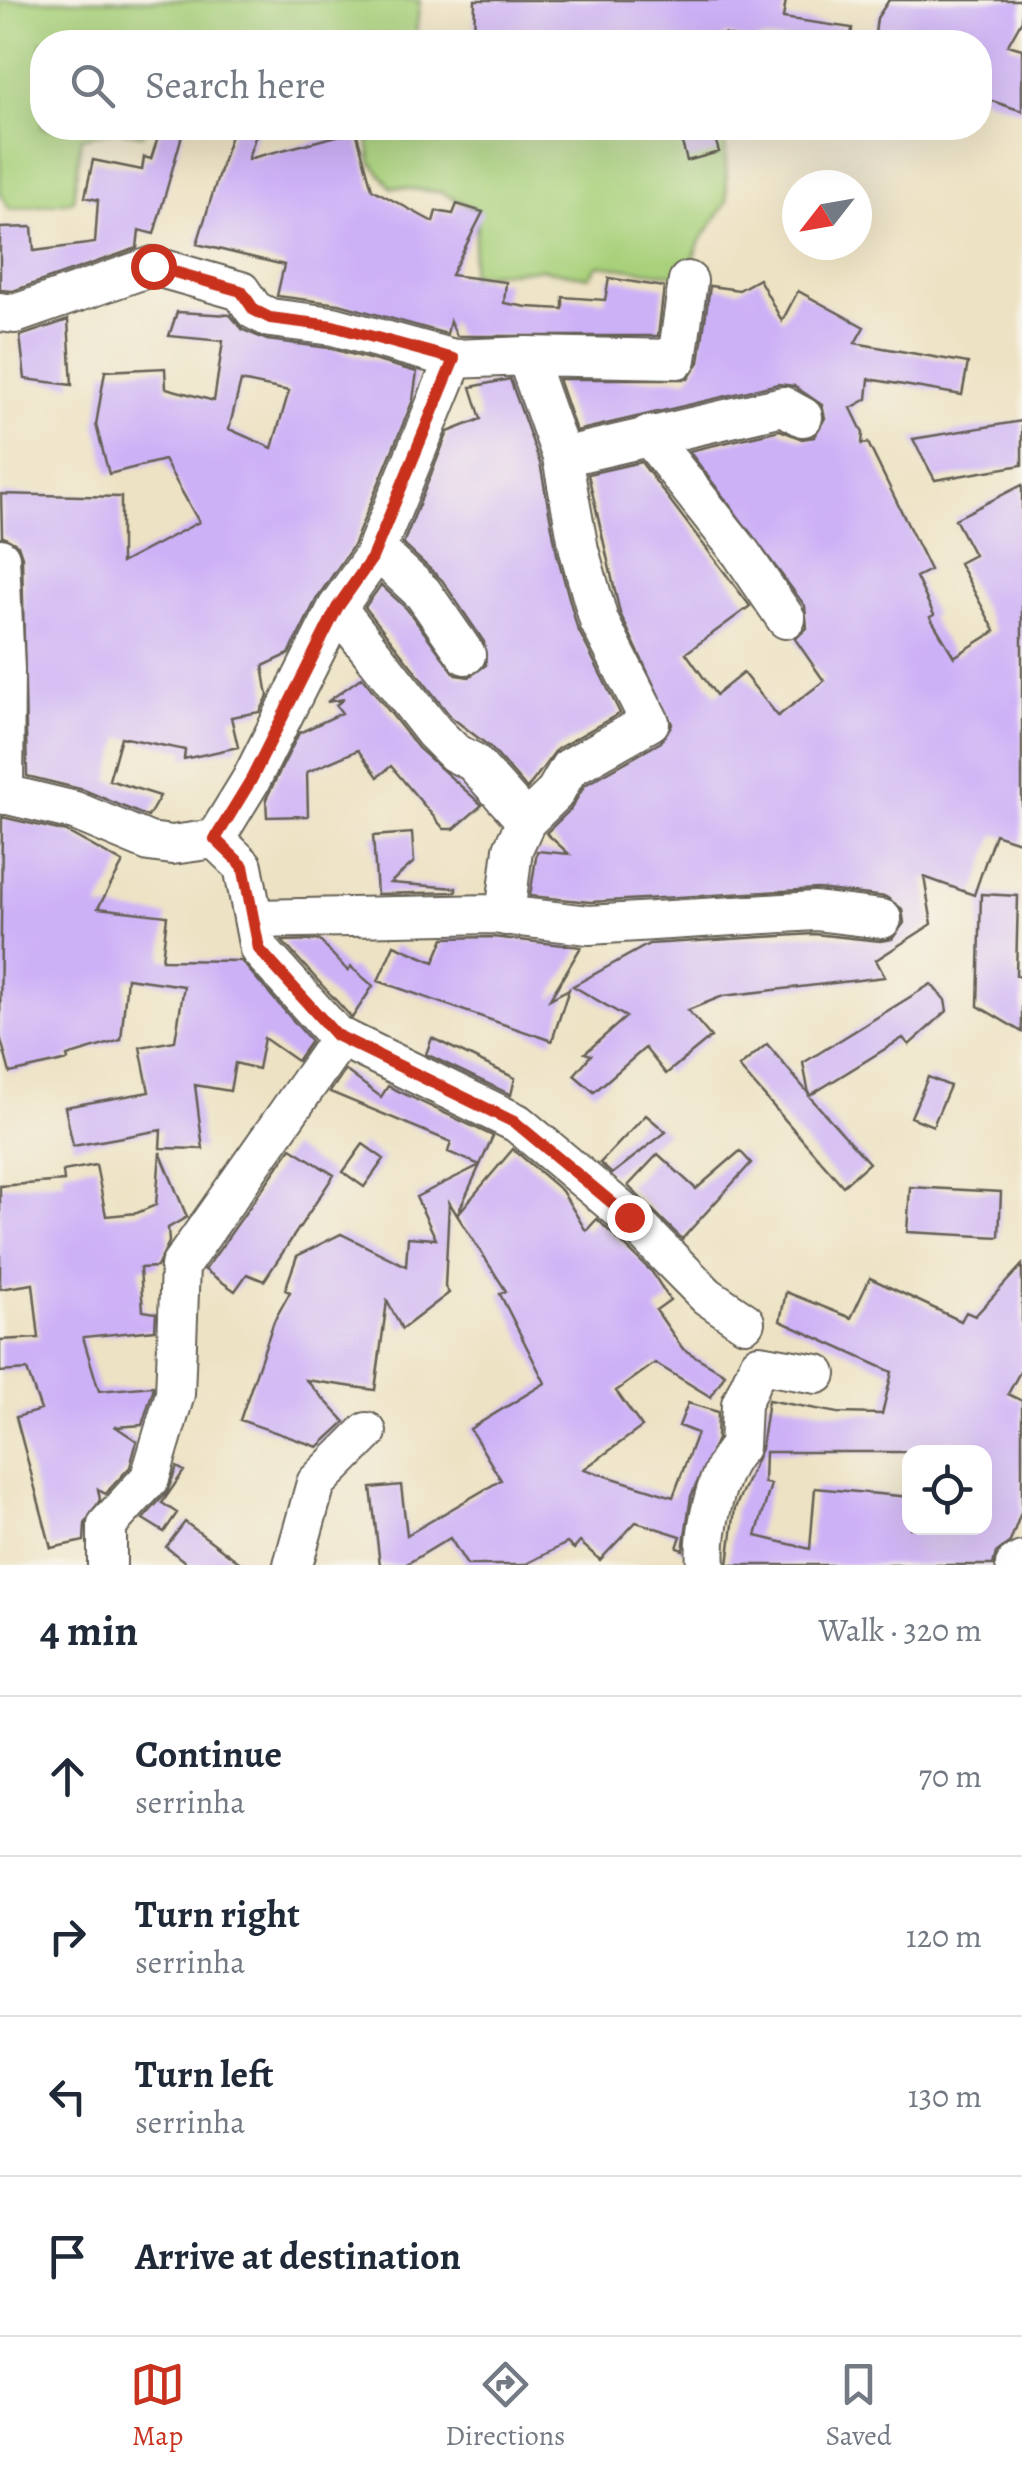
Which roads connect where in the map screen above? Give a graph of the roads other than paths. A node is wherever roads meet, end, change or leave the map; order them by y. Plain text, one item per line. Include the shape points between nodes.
1 (688, 281) dead end
2 (0, 312) edge
3 (526, 356) junction
4 (454, 359) junction
5 (804, 417) dead end
6 (648, 435) junction
7 (562, 457) junction
8 (0, 558) edge
9 (372, 558) junction
10 (337, 608) junction
11 (786, 620) dead end
12 (466, 655) dead end
13 (2, 794) edge
14 (526, 821) junction
15 (215, 839) junction
16 (505, 916) junction
17 (254, 919) junction
18 (882, 919) dead end
19 (341, 1037) junction
20 (746, 1322) dead end
21 (817, 1374) dead end
22 (367, 1432) dead end
23 (1022, 1561) edge
24 (107, 1565) edge
25 (294, 1565) edge
26 (706, 1565) edge
27 (1016, 1565) edge

1 - 3 street via 677,359
2 - 4 street via 15,314 153,266 241,291 254,310 270,318 333,326
3 - 4 street
3 - 7 street
4 - 9 street
5 - 6 street via 783,406
6 - 7 street
6 - 11 street
7 - 14 street via 600,621 650,722 569,768
8 - 13 street via 6,670
9 - 10 street
9 - 12 street via 384,556 423,593
10 - 14 street via 434,732 473,762
10 - 15 street
13 - 15 street via 75,811 148,842
14 - 16 street via 514,849
15 - 17 street via 243,866
16 - 17 street
16 - 18 street via 589,925 815,910
17 - 19 street via 259,949
19 - 20 street via 516,1123 629,1217 707,1296
19 - 24 street via 180,1266 175,1394 150,1478 108,1526
21 - 26 street via 759,1364 741,1404 739,1447 728,1458 705,1525
22 - 25 street via 316,1483
23 - 27 street

